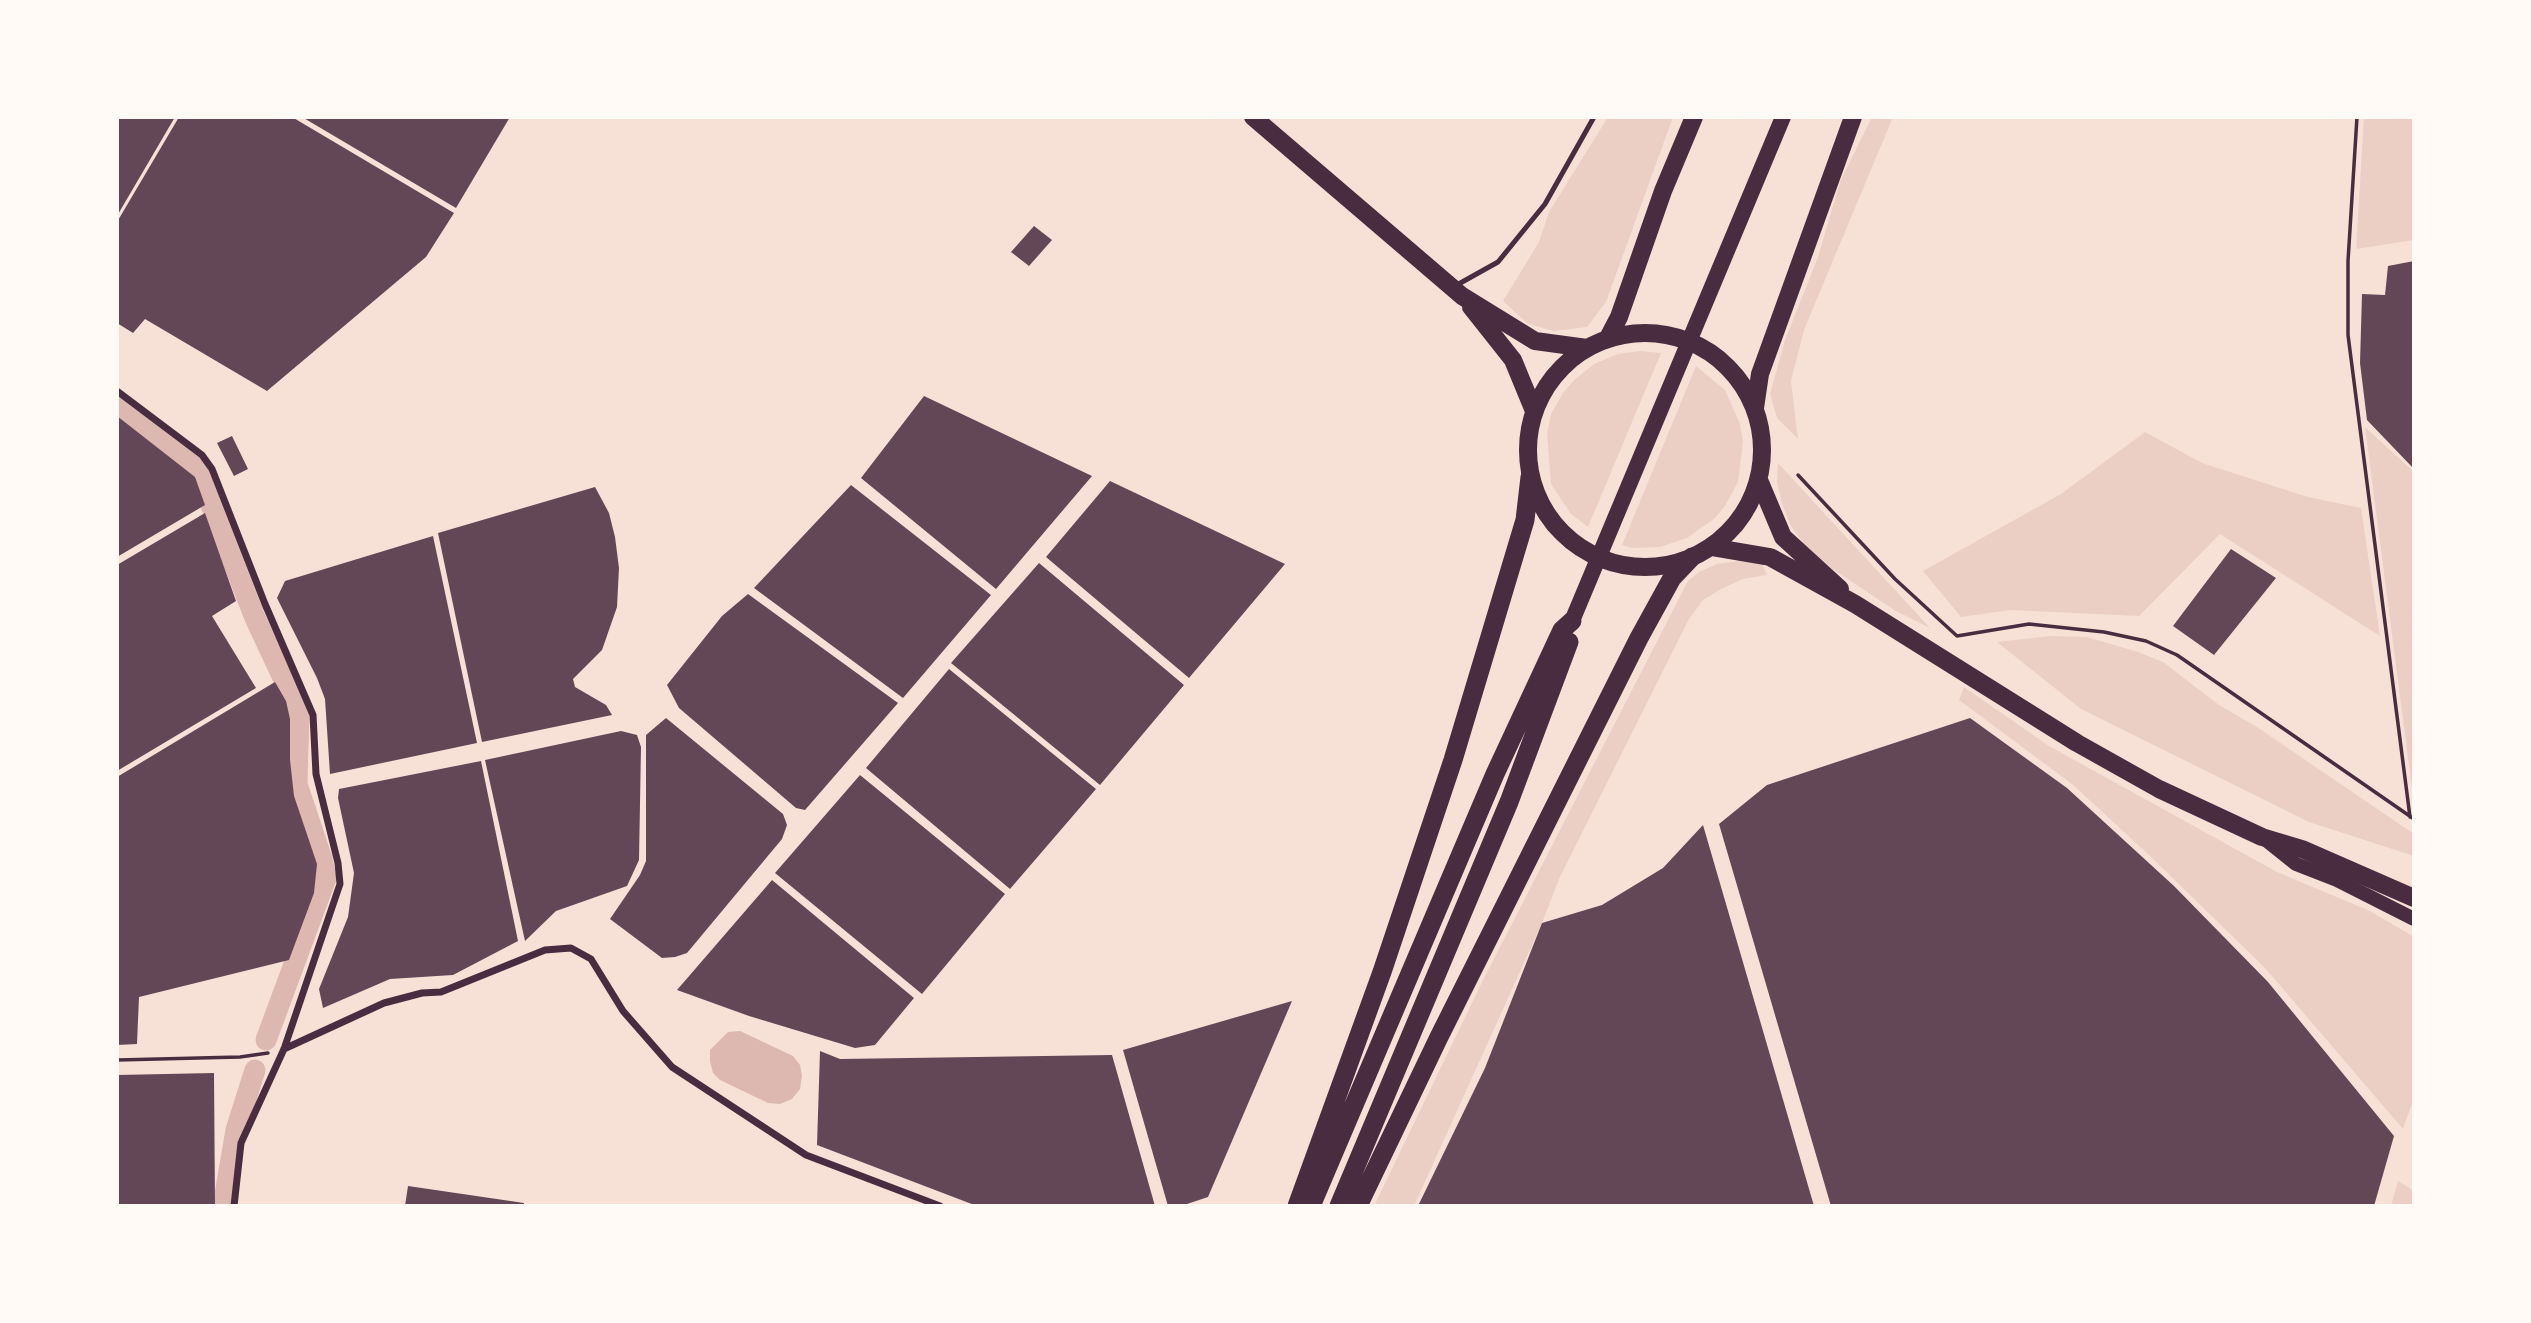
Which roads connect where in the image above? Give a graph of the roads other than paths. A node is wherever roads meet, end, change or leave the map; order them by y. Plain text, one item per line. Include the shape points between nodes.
1 (1253, 117) edge
2 (1594, 117) edge
3 (1694, 117) edge
4 (1783, 117) edge
5 (1853, 117) edge
6 (1457, 292) junction
7 (1608, 338) junction
8 (1587, 348) junction
9 (117, 391) edge
10 (1755, 408) junction
11 (1534, 411) junction
12 (1530, 477) junction
13 (1759, 480) junction
14 (1711, 547) junction
15 (1692, 557) junction
16 (1855, 604) junction
17 (1572, 621) junction
18 (2262, 837) junction
19 (2414, 898) edge
20 (2414, 919) edge
21 (284, 1049) junction
22 (234, 1206) edge
23 (940, 1206) edge
24 (1297, 1206) edge
25 (1311, 1206) edge
26 (1339, 1206) edge
27 (1358, 1206) edge

1 - 6 highway
2 - 6 lane via 1545,204 1498,262
3 - 7 highway
4 - 17 main road
5 - 10 highway via 1760,374
6 - 8 highway via 1535,341
6 - 11 highway via 1514,360
7 - 8 highway
7 - 10 highway via 1644,332 1679,337 1712,353 1738,377
8 - 11 highway via 1546,386
9 - 21 street via 202,454 212,469 313,715 316,774 340,884
10 - 13 highway via 1763,444
11 - 12 highway via 1527,444
12 - 15 highway via 1543,509 1557,527 1592,555 1625,565 1659,566
12 - 24 highway via 1525,520 1452,760
13 - 14 highway via 1732,528
13 - 16 highway via 1783,537
14 - 15 highway
14 - 16 highway via 1770,557
15 - 27 highway via 1672,578 1633,649
16 - 18 highway via 2077,743
17 - 25 highway via 1562,630 1495,774
17 - 26 highway via 1572,634 1509,802
18 - 19 highway via 2302,849
18 - 20 main road via 2296,864
21 - 22 street via 241,1143
21 - 23 street via 384,1003 441,992 545,950 571,948 591,960 624,1011 673,1067 806,1155

